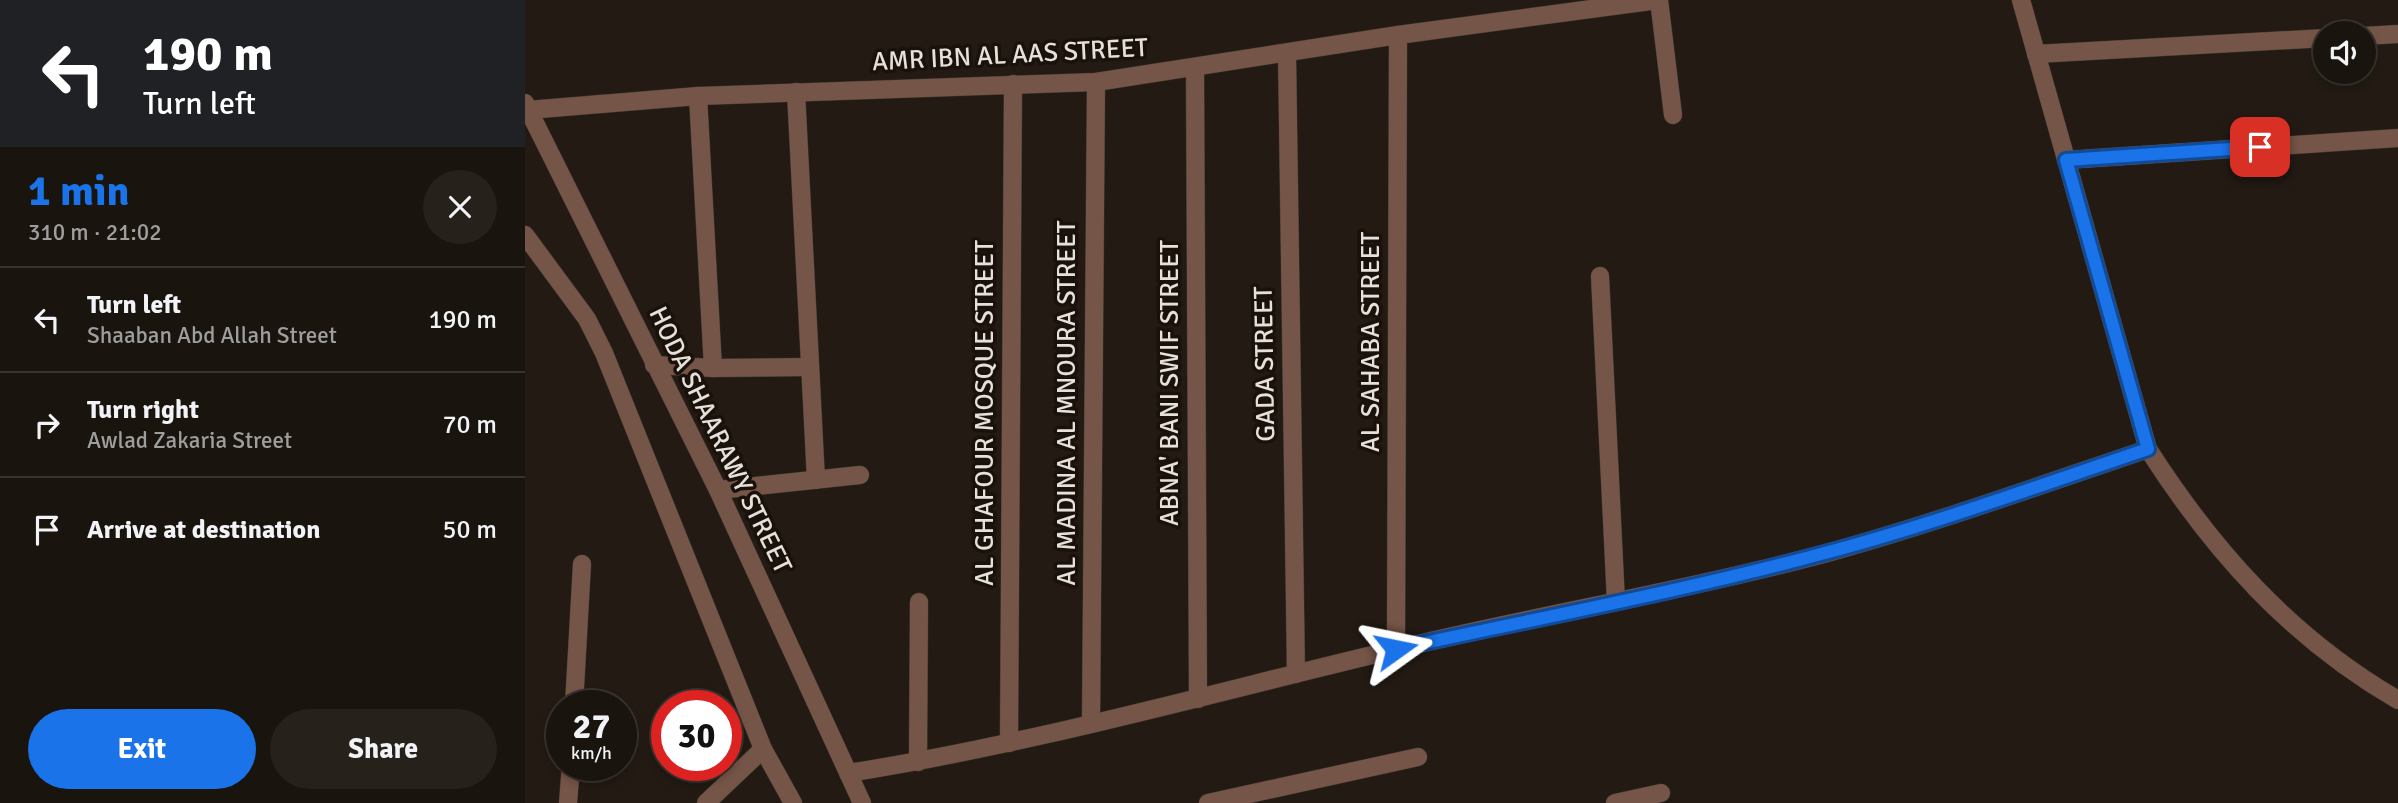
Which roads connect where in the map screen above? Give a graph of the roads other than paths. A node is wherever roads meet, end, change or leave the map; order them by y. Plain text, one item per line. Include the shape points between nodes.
1 (1658, 0) edge
2 (2021, 0) edge
3 (2398, 34) edge
4 (1398, 35) junction
5 (2376, 35) edge
6 (2313, 39) edge
7 (1286, 53) junction
8 (2036, 54) junction
9 (1195, 68) junction
10 (1096, 82) junction
11 (1013, 84) junction
12 (796, 92) junction
13 (698, 96) junction
14 (527, 107) edge
15 (1673, 115) dead end
16 (2398, 138) edge
17 (2066, 160) junction
18 (525, 236) edge
19 (1600, 276) dead end
20 (654, 365) junction
21 (810, 367) junction
22 (713, 368) junction
23 (2148, 449) junction
24 (860, 475) dead end
25 (816, 480) junction
26 (718, 490) junction
27 (582, 564) dead end
28 (919, 602) dead end
29 (1616, 602) junction
30 (1396, 649) junction
31 (1296, 674) junction
32 (575, 690) edge
33 (1198, 699) junction
34 (2398, 700) edge
35 (1091, 724) junction
36 (1009, 743) junction
37 (763, 749) junction
38 (1418, 757) dead end
39 (918, 762) junction
40 (848, 773) junction
41 (570, 781) edge
42 (1661, 793) dead end
43 (568, 803) edge
44 (706, 803) edge
45 (793, 803) edge
46 (862, 803) edge
47 (1208, 803) edge
48 (1615, 803) edge

1 - 4 street, AMR IBN AL AAS STREET
1 - 15 street
2 - 8 street
3 - 5 street
4 - 7 street, AMR IBN AL AAS STREET
4 - 30 street, AL SAHABA STREET
6 - 8 street
7 - 9 street, AMR IBN AL AAS STREET
7 - 31 street, GADA STREET
8 - 17 street
9 - 10 street, AMR IBN AL AAS STREET
9 - 33 street, ABNA' BANI SWIF STREET
10 - 11 street, AMR IBN AL AAS STREET
10 - 35 street, AL MADINA AL MNOURA STREET
11 - 12 street, AMR IBN AL AAS STREET
11 - 36 street, AL GHAFOUR MOSQUE STREET
12 - 13 street, AMR IBN AL AAS STREET
12 - 21 street
13 - 14 street, AMR IBN AL AAS STREET
13 - 22 street
14 - 20 street, HODA SHAARAWY STREET
16 - 17 street
17 - 23 street
18 - 37 street via 587,319 604,354
19 - 29 street
20 - 22 street
20 - 26 street, HODA SHAARAWY STREET
21 - 22 street
21 - 25 street
23 - 29 street via 1825,553
23 - 34 street via 2183,504 2268,601 2316,644
24 - 25 street
25 - 26 street
26 - 40 street, HODA SHAARAWY STREET
27 - 32 street
28 - 39 street
29 - 30 street
30 - 31 street
31 - 33 street
33 - 35 street
35 - 36 street
36 - 39 street
37 - 44 street
37 - 45 street
38 - 47 street
39 - 40 street
40 - 46 street, HODA SHAARAWY STREET
41 - 43 street
42 - 48 street

